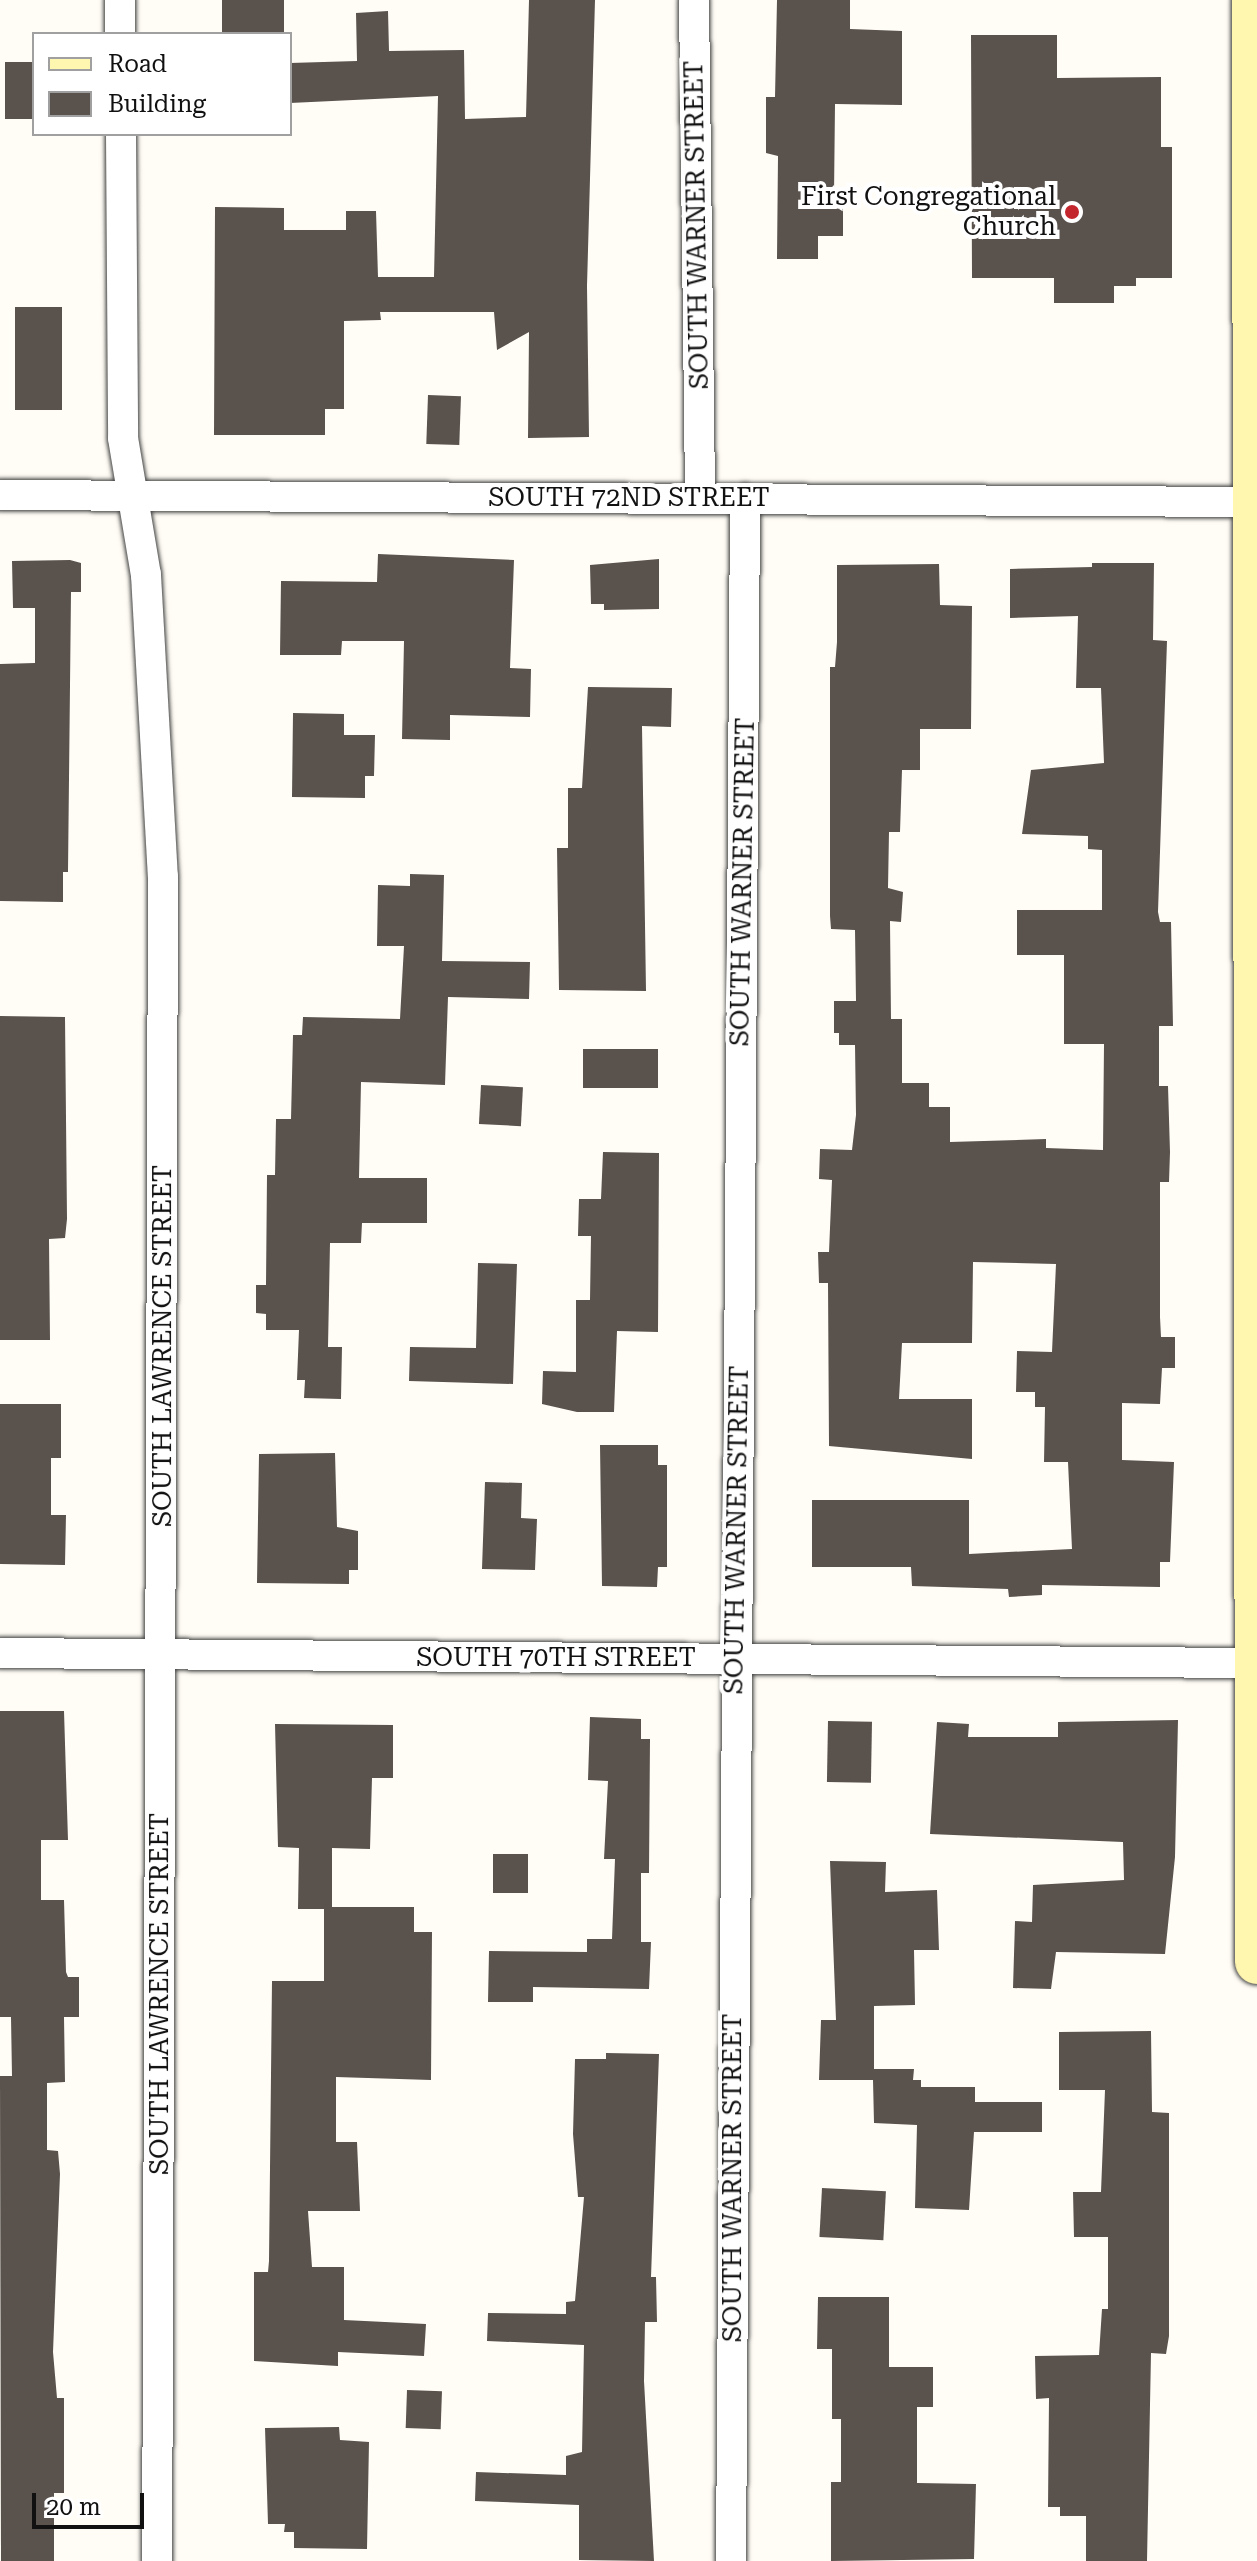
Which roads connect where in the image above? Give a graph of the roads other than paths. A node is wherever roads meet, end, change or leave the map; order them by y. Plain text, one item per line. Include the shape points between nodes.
1 (120, 0) edge
2 (694, 0) edge
3 (1254, 0) edge
4 (120, 32) edge
5 (121, 136) edge
6 (0, 495) edge
7 (132, 495) junction
8 (700, 498) junction
9 (745, 498) junction
10 (1256, 502) edge
11 (0, 1653) edge
12 (162, 1655) junction
13 (736, 1659) junction
14 (1256, 1663) edge
15 (1257, 1962) edge
16 (157, 2561) edge
17 (731, 2561) edge

1 - 4 street
2 - 8 street, SOUTH WARNER STREET
3 - 10 street
5 - 7 street, SOUTH LAWRENCE STREET via 123,438
6 - 7 street, SOUTH 72ND STREET
7 - 8 street, SOUTH 72ND STREET
7 - 12 street, SOUTH LAWRENCE STREET via 146,575 163,877
8 - 9 street, SOUTH 72ND STREET
9 - 10 street, SOUTH 72ND STREET
9 - 13 street, SOUTH WARNER STREET
10 - 14 street
11 - 12 street, SOUTH 70TH STREET
12 - 13 street, SOUTH 70TH STREET
12 - 16 street, SOUTH LAWRENCE STREET
13 - 14 street, SOUTH 70TH STREET
13 - 17 street, SOUTH WARNER STREET
14 - 15 street

